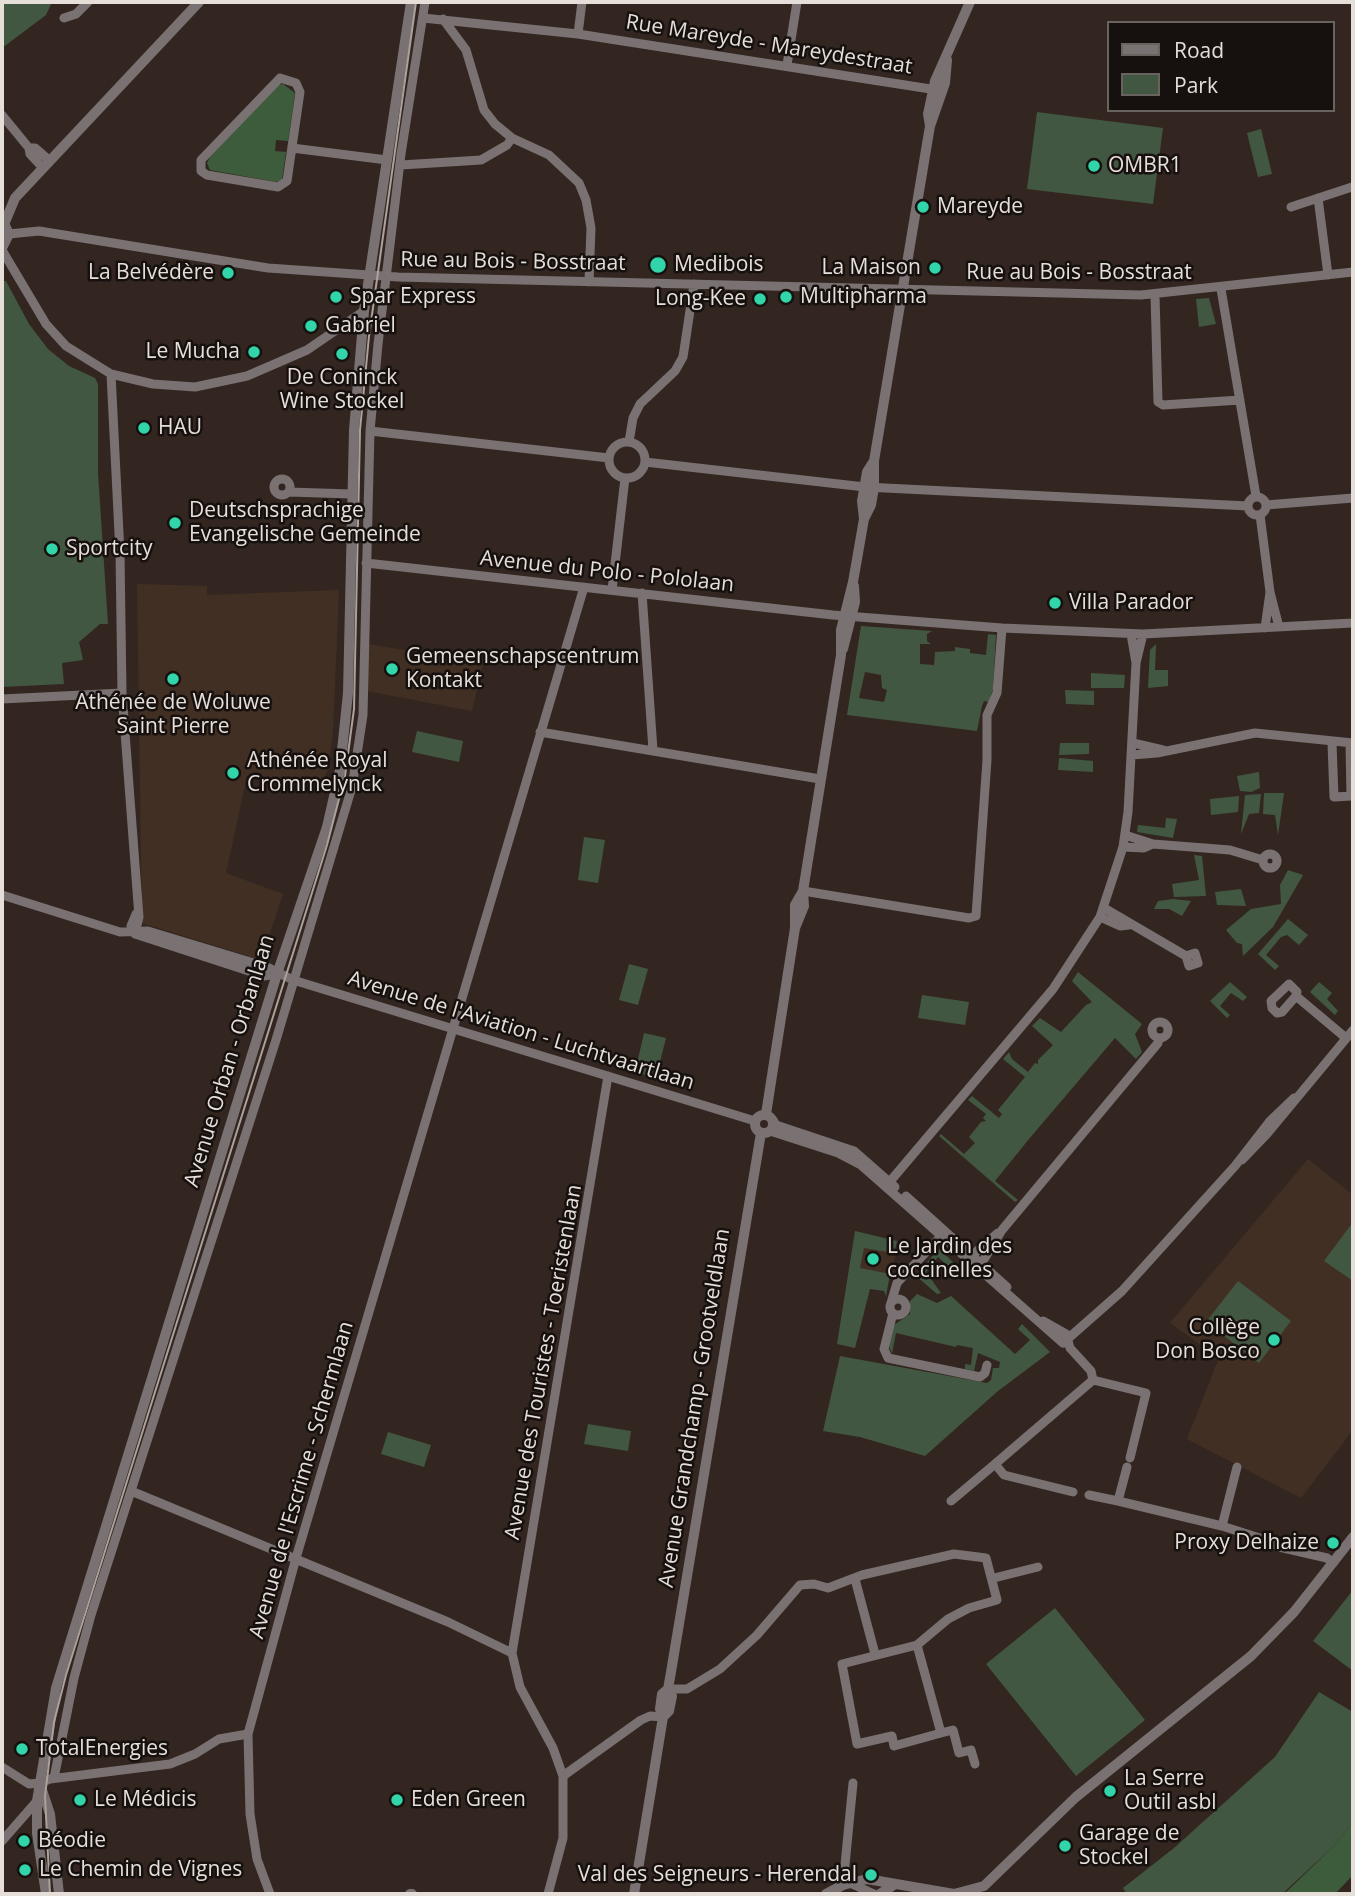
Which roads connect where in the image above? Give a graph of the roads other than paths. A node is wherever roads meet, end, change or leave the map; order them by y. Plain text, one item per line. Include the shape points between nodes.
1 (88, 2) edge
2 (196, 2) edge
3 (411, 2) edge
4 (425, 2) edge
5 (582, 2) edge
6 (797, 2) edge
7 (970, 2) edge
8 (64, 18) dead end
9 (423, 18) junction
10 (443, 19) junction
11 (578, 34) junction
12 (787, 65) junction
13 (938, 90) junction
14 (2, 115) edge
15 (512, 138) junction
16 (292, 148) junction
17 (387, 160) junction
18 (44, 163) junction
19 (401, 165) junction
20 (1352, 187) edge
21 (1318, 198) junction
22 (2, 204) edge
23 (1291, 207) dead end
24 (3, 221) edge
25 (9, 234) junction
26 (2, 249) edge
27 (1353, 272) edge
28 (368, 275) junction
29 (1328, 275) junction
30 (386, 276) junction
31 (589, 282) junction
32 (694, 284) junction
33 (903, 289) junction
34 (1221, 289) junction
35 (1155, 295) junction
36 (364, 311) junction
37 (362, 334) junction
38 (378, 337) junction
39 (111, 374) junction
40 (1240, 400) junction
41 (370, 431) junction
42 (629, 442) junction
43 (609, 458) junction
44 (645, 463) junction
45 (625, 478) junction
46 (869, 488) junction
47 (289, 492) dead end
48 (351, 494) junction
49 (1256, 496) junction
50 (1353, 498) edge
51 (1266, 505) junction
52 (1248, 506) junction
53 (1260, 515) junction
54 (366, 563) junction
55 (584, 587) junction
56 (612, 590) junction
57 (1270, 592) junction
58 (642, 593) junction
59 (848, 616) junction
60 (1353, 623) edge
61 (1279, 627) junction
62 (1002, 628) junction
63 (1265, 628) junction
64 (1131, 634) junction
65 (1143, 634) junction
66 (1136, 663) junction
67 (122, 693) junction
68 (2, 699) edge
69 (540, 732) junction
70 (1133, 743) junction
71 (1332, 743) junction
72 (1352, 744) edge
73 (653, 750) junction
74 (1163, 750) junction
75 (1132, 755) junction
76 (820, 779) junction
77 (1125, 835) junction
78 (1153, 844) junction
79 (1123, 847) junction
80 (1263, 860) dead end
81 (803, 891) junction
82 (2, 895) edge
83 (1102, 912) junction
84 (135, 934) junction
85 (1186, 956) dead end
86 (277, 974) junction
87 (293, 980) junction
88 (1296, 996) dead end
89 (453, 1028) junction
90 (1353, 1030) edge
91 (1159, 1038) dead end
92 (1346, 1038) junction
93 (608, 1076) junction
94 (755, 1121) joint
95 (768, 1125) junction
96 (887, 1184) junction
97 (1002, 1230) junction
98 (943, 1234) junction
99 (974, 1262) junction
100 (903, 1279) junction
101 (904, 1301) junction
102 (892, 1308) junction
103 (1069, 1340) junction
104 (987, 1365) dead end
105 (1093, 1380) junction
106 (995, 1464) junction
107 (1237, 1467) dead end
108 (131, 1491) junction
109 (1073, 1492) dead end
110 (1089, 1495) dead end
111 (951, 1500) dead end
112 (1118, 1502) junction
113 (1222, 1526) junction
114 (1353, 1537) edge
115 (296, 1558) junction
116 (1333, 1563) junction
117 (1038, 1567) dead end
118 (994, 1578) junction
119 (855, 1579) junction
120 (918, 1645) junction
121 (512, 1653) junction
122 (875, 1654) junction
123 (668, 1689) junction
124 (663, 1717) junction
125 (941, 1733) junction
126 (247, 1734) junction
127 (975, 1764) dead end
128 (2, 1767) edge
129 (562, 1776) junction
130 (54, 1778) junction
131 (40, 1783) junction
132 (853, 1783) dead end
133 (37, 1801) junction
134 (2, 1841) edge
135 (894, 1884) junction
136 (856, 1885) edge
137 (46, 1894) edge
138 (59, 1894) edge
139 (270, 1894) edge
140 (548, 1894) edge
141 (634, 1894) edge
142 (826, 1894) edge
143 (874, 1894) edge
144 (880, 1894) edge

1 - 8 street
2 - 18 street
3 - 17 street, Avenue Orban - Orbanlaan
4 - 9 street, Avenue Orban - Orbanlaan
5 - 11 street
6 - 12 street
7 - 13 street, Avenue Grandchamp - Grootveldlaan
9 - 10 street, Rue Mareyde - Mareydestraat
9 - 19 street, Avenue Orban - Orbanlaan
10 - 11 street, Rue Mareyde - Mareydestraat
10 - 15 street via 466,50 484,110
11 - 12 street, Rue Mareyde - Mareydestraat
12 - 13 street, Rue Mareyde - Mareydestraat
13 - 33 street, Avenue Grandchamp - Grootveldlaan
14 - 18 street
15 - 19 street via 481,160
15 - 31 street via 550,155 579,183 590,228
16 - 16 street via 299,87 280,78 200,164 206,175 278,187 287,181
16 - 17 street
17 - 28 street, Avenue Orban - Orbanlaan
18 - 22 street
18 - 24 street via 10,204
19 - 30 street, Avenue Orban - Orbanlaan
20 - 21 street
21 - 23 street
21 - 29 street
24 - 25 street
25 - 26 street
25 - 28 street, Rue au Bois - Bosstraat via 32,231 268,268
26 - 39 street via 46,324 80,357
27 - 29 street, Rue au Bois - Bosstraat
28 - 30 street, Rue au Bois - Bosstraat
28 - 36 street, Avenue Orban - Orbanlaan
29 - 34 street, Rue au Bois - Bosstraat
30 - 31 street, Rue au Bois - Bosstraat
30 - 38 street, Avenue Orban - Orbanlaan
31 - 32 street, Rue au Bois - Bosstraat
32 - 33 street, Rue au Bois - Bosstraat
32 - 42 street via 683,357 675,371 640,404
33 - 35 street, Rue au Bois - Bosstraat
33 - 46 street, Avenue Grandchamp - Grootveldlaan
34 - 35 street, Rue au Bois - Bosstraat
34 - 40 street
35 - 40 street via 1158,402
36 - 37 street, Avenue Orban - Orbanlaan
36 - 39 street via 307,350 236,379 195,387
37 - 38 street
37 - 48 street, Avenue Orban - Orbanlaan
38 - 41 street, Avenue Orban - Orbanlaan
39 - 67 street
40 - 49 street
41 - 43 street
41 - 54 street, Avenue Orban - Orbanlaan
42 - 43 street via 614,447
42 - 44 street via 643,450
43 - 45 street via 615,473
44 - 45 street via 639,474
44 - 46 street
45 - 56 street
46 - 52 street
46 - 59 street, Avenue Grandchamp - Grootveldlaan
47 - 48 street
48 - 86 street, Avenue Orban - Orbanlaan via 344,748 327,827
49 - 51 street
49 - 52 street
50 - 51 street
51 - 53 street
52 - 53 street
53 - 57 street
54 - 55 street, Avenue du Polo - Pololaan
54 - 87 street, Avenue Orban - Orbanlaan via 363,715 356,764 341,830
55 - 56 street, Avenue du Polo - Pololaan
55 - 69 street, Avenue de l'Escrime - Schermlaan
56 - 58 street, Avenue du Polo - Pololaan
57 - 61 street
57 - 63 street
58 - 59 street, Avenue du Polo - Pololaan
58 - 73 street
59 - 62 street, Avenue du Polo - Pololaan
59 - 76 street, Avenue Grandchamp - Grootveldlaan
60 - 61 street, Avenue du Polo - Pololaan
61 - 63 street, Avenue du Polo - Pololaan
62 - 64 street, Avenue du Polo - Pololaan
62 - 81 street via 997,693 987,715 976,916
63 - 65 street, Avenue du Polo - Pololaan
64 - 65 street, Avenue du Polo - Pololaan
64 - 66 street
65 - 66 street
66 - 70 street
67 - 68 street
67 - 84 street via 139,926
69 - 73 street
69 - 89 street, Avenue de l'Escrime - Schermlaan
70 - 74 street
70 - 75 street
71 - 72 street
71 - 72 street via 1334,797 1351,796
71 - 74 street via 1255,733
73 - 76 street
74 - 75 street
75 - 77 street
76 - 81 street, Avenue Grandchamp - Grootveldlaan
77 - 78 street
77 - 79 street
78 - 79 street
78 - 80 street via 1230,850
79 - 83 street
81 - 95 street, Avenue Grandchamp - Grootveldlaan
82 - 84 street, Avenue de l'Aviation - Luchtvaartlaan
83 - 85 street via 1120,926 1129,925
83 - 96 street via 1053,989
84 - 86 street, Avenue de l'Aviation - Luchtvaartlaan via 148,931
86 - 87 street, Avenue de l'Aviation - Luchtvaartlaan
86 - 131 street, Avenue Orban - Orbanlaan via 64,1660 45,1739
87 - 89 street, Avenue de l'Aviation - Luchtvaartlaan
87 - 108 street, Avenue Orban - Orbanlaan
88 - 92 street
89 - 93 street, Avenue de l'Aviation - Luchtvaartlaan
89 - 115 street, Avenue de l'Escrime - Schermlaan
90 - 92 street
91 - 97 street
92 - 103 street via 1263,1140 1122,1292
93 - 94 street, Avenue de l'Aviation - Luchtvaartlaan
93 - 121 street, Avenue des Touristes - Toeristenlaan
94 - 95 street via 757,1129
95 - 96 street via 854,1151
95 - 123 street, Avenue Grandchamp - Grootveldlaan
96 - 98 street
97 - 99 street
97 - 99 street
98 - 99 street
98 - 100 street
99 - 103 street
100 - 101 street
100 - 102 street via 893,1289
101 - 102 street via 898,1298
101 - 102 street via 904,1313
102 - 104 street via 884,1349 888,1358 980,1377
103 - 105 street
105 - 106 street
105 - 112 street via 1146,1393
106 - 109 street via 1004,1475
106 - 111 street
107 - 113 street
108 - 115 street
108 - 130 street, Avenue Orban - Orbanlaan via 74,1678
110 - 112 street
112 - 113 street
113 - 116 street
114 - 116 street
115 - 121 street
115 - 126 street, Avenue de l'Escrime - Schermlaan
116 - 135 street via 1251,1656 1076,1797 991,1881 954,1894
117 - 118 street
118 - 119 street via 986,1558 954,1554
118 - 120 street via 997,1600 948,1619
119 - 122 street
119 - 123 street via 828,1588 800,1585 720,1669 687,1689
120 - 122 street
120 - 125 street
121 - 129 street via 520,1687
122 - 125 street via 842,1664 857,1744 892,1736 894,1746
123 - 124 street, Avenue Grandchamp - Grootveldlaan via 669,1711
124 - 129 street via 641,1720
124 - 141 street, Avenue Grandchamp - Grootveldlaan
125 - 127 street via 953,1730 959,1753 971,1749
126 - 130 street via 219,1739 170,1763
126 - 139 street, Avenue de l'Escrime - Schermlaan via 250,1814 257,1858
128 - 131 street via 29,1784
129 - 140 street via 563,1838
130 - 131 street
131 - 133 street, Avenue Orban - Orbanlaan
131 - 138 street, Avenue Orban - Orbanlaan via 50,1814
132 - 136 street
133 - 134 street
133 - 137 street, Avenue Orban - Orbanlaan
135 - 136 street
135 - 144 street
136 - 142 street
136 - 143 street

